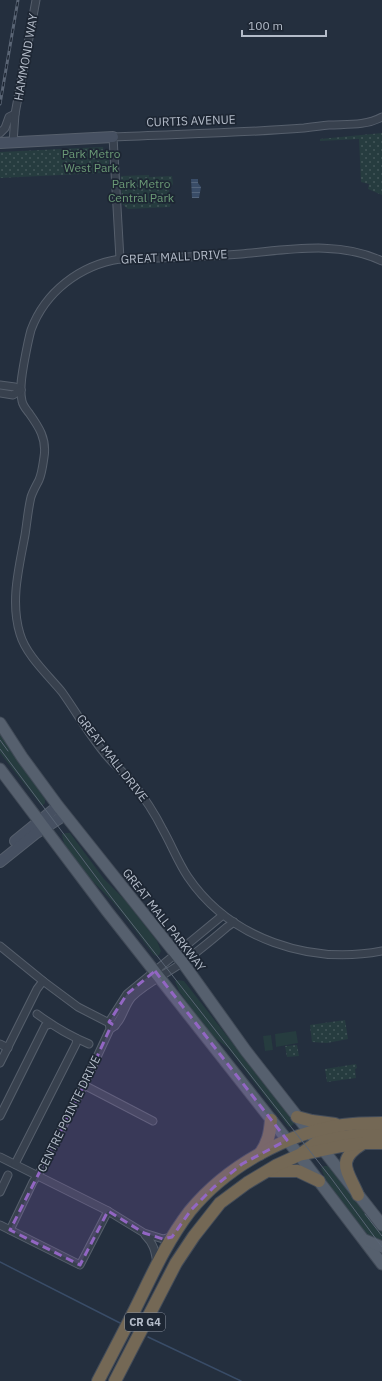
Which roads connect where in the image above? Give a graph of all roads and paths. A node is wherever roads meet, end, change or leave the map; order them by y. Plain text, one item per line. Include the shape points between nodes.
1 (36, 0) edge
2 (15, 114) junction
3 (382, 118) edge
4 (0, 134) edge
5 (113, 137) junction
6 (0, 143) edge
7 (14, 143) junction
8 (120, 259) junction
9 (382, 261) edge
10 (0, 385) edge
11 (21, 390) junction
12 (0, 393) edge
13 (0, 723) edge
14 (0, 770) edge
15 (58, 806) junction
16 (65, 815) junction
17 (42, 824) junction
18 (0, 853) edge
19 (0, 862) edge
20 (223, 915) junction
21 (234, 922) junction
22 (0, 946) edge
23 (382, 951) edge
24 (175, 954) junction
25 (182, 963) junction
26 (157, 974) junction
27 (43, 981) junction
28 (37, 1014) dead end
29 (50, 1024) junction
30 (112, 1026) junction
31 (76, 1039) junction
32 (0, 1044) edge
33 (89, 1044) dead end
34 (8, 1048) junction
35 (0, 1063) edge
36 (84, 1085) junction
37 (0, 1116) edge
38 (298, 1117) junction
39 (271, 1120) junction
40 (153, 1121) dead end
41 (382, 1123) edge
42 (342, 1125) junction
43 (287, 1140) junction
44 (381, 1140) edge
45 (317, 1141) junction
46 (364, 1143) junction
47 (259, 1155) junction
48 (299, 1155) junction
49 (0, 1157) edge
50 (15, 1164) junction
51 (267, 1171) junction
52 (8, 1175) dead end
53 (37, 1176) junction
54 (319, 1181) junction
55 (0, 1192) edge
56 (358, 1195) junction
57 (108, 1211) junction
58 (0, 1224) edge
59 (382, 1225) edge
60 (10, 1230) junction
61 (144, 1233) junction
62 (172, 1237) junction
63 (364, 1240) junction
64 (382, 1247) edge
65 (157, 1263) junction
66 (382, 1264) edge
67 (98, 1381) edge
68 (115, 1381) edge

1 - 2 street, HAMMOND WAY
2 - 4 street, HAMMOND WAY via 9,118
2 - 7 street, HAMMOND WAY
3 - 5 street, CURTIS AVENUE via 359,124 306,128
5 - 7 main road, CURTIS AVENUE
5 - 8 street
6 - 7 main road, CURTIS AVENUE
8 - 9 street, GREAT MALL DRIVE via 329,248 354,251
8 - 11 street, GREAT MALL DRIVE via 92,267 75,276 46,303 29,336
10 - 11 street
11 - 12 street via 13,395
11 - 20 street, GREAT MALL DRIVE via 22,404 41,431 45,448 40,476 30,501 17,580 16,611 22,638 106,755 146,801 193,884
13 - 15 main road, GREAT MALL PARKWAY
14 - 17 main road
15 - 16 main road, GREAT MALL PARKWAY
15 - 17 main road
16 - 17 main road
16 - 24 main road, GREAT MALL PARKWAY
17 - 18 main road
17 - 19 main road
17 - 26 main road
20 - 21 street, GREAT MALL DRIVE
20 - 24 street, CENTRE POINTE DRIVE
21 - 23 street, GREAT MALL DRIVE via 266,940 287,948 341,954
21 - 25 street
22 - 27 street
24 - 25 main road, GREAT MALL PARKWAY
24 - 26 street, CENTRE POINTE DRIVE
25 - 26 street
25 - 38 main road, GREAT MALL PARKWAY
26 - 30 street, CENTRE POINTE DRIVE via 132,997
26 - 39 main road
27 - 30 street via 78,1008
27 - 34 street
28 - 29 street
29 - 31 street
29 - 37 street via 45,1026
30 - 36 street, CENTRE POINTE DRIVE
31 - 33 street
31 - 50 street via 76,1044
32 - 34 street
34 - 35 street
36 - 40 street
36 - 53 street, CENTRE POINTE DRIVE
38 - 42 highway
38 - 45 main road, GREAT MALL PARKWAY
39 - 43 main road
39 - 47 highway via 268,1142
41 - 42 highway, CR G4
42 - 45 highway, CR G4
43 - 45 highway, CR G4
43 - 47 highway, CR G4
43 - 48 main road
44 - 45 highway via 342,1136
44 - 46 highway, CR G4
45 - 46 highway, CR G4
45 - 48 highway
45 - 56 main road, GREAT MALL PARKWAY
46 - 56 highway via 349,1154 346,1164
47 - 62 highway, CR G4 via 242,1164 214,1187 191,1210
48 - 51 highway, CR G4
48 - 54 main road
49 - 50 street
50 - 53 street
51 - 54 highway via 298,1171
51 - 68 highway, CR G4 via 220,1203 194,1236 176,1263
52 - 55 street
53 - 57 street, CENTRE POINTE DRIVE
53 - 60 street
54 - 63 main road
56 - 59 main road, GREAT MALL PARKWAY
57 - 60 street via 80,1265
57 - 61 street, CENTRE POINTE DRIVE
58 - 60 street
61 - 62 street, CENTRE POINTE DRIVE via 163,1239
61 - 65 street, CENTRE POINTE DRIVE via 155,1250
62 - 65 highway, CR G4
63 - 64 main road
63 - 66 main road
65 - 67 highway, CR G4

